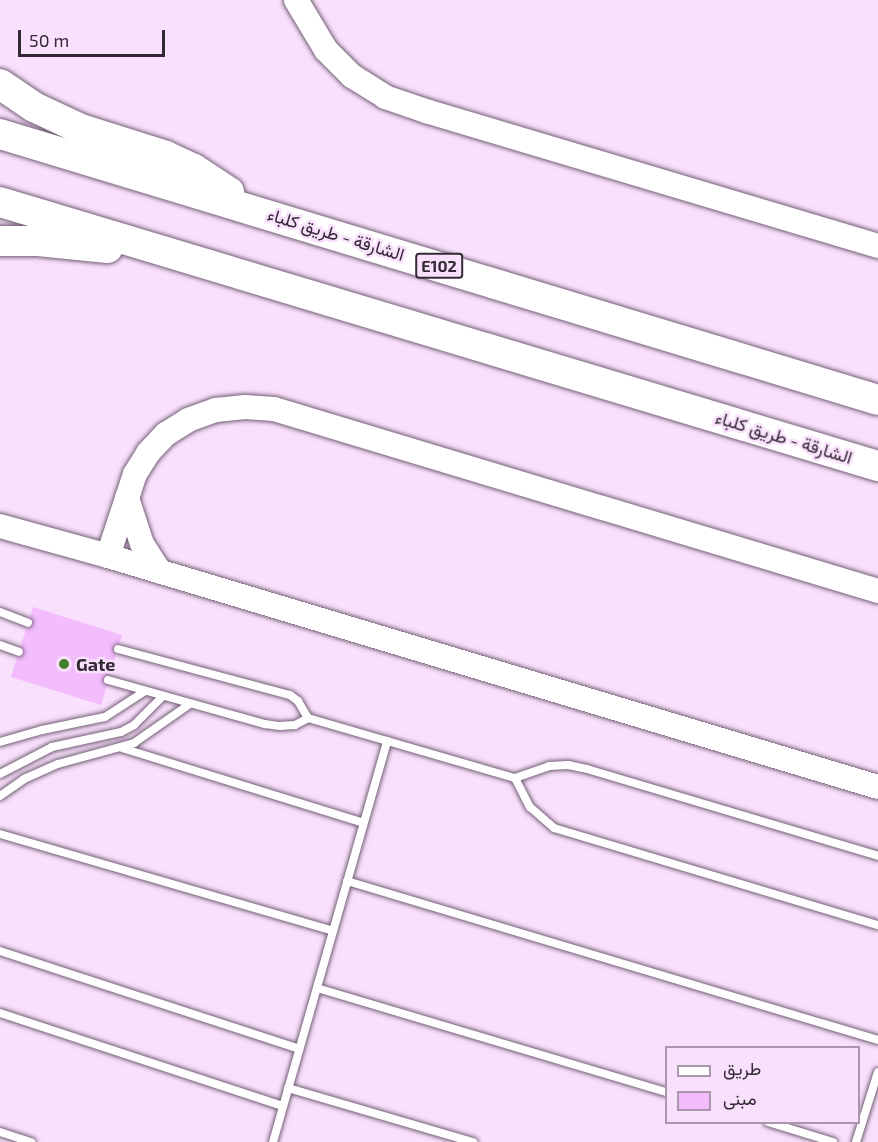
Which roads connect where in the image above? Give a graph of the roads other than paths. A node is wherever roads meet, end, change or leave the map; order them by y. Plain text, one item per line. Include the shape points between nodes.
1 (296, 0) edge
2 (0, 84) edge
3 (0, 134) edge
4 (0, 202) edge
5 (262, 212) junction
6 (0, 241) edge
7 (878, 246) edge
8 (178, 255) junction
9 (878, 400) edge
10 (878, 466) edge
11 (127, 496) junction
12 (0, 526) edge
13 (108, 556) junction
14 (160, 572) junction
15 (878, 591) edge
16 (0, 612) edge
17 (28, 623) dead end
18 (0, 645) edge
19 (118, 650) dead end
20 (19, 652) dead end
21 (108, 680) dead end
22 (145, 691) junction
23 (163, 696) junction
24 (190, 704) junction
25 (308, 718) junction
26 (387, 741) junction
27 (0, 742) edge
28 (122, 748) junction
29 (0, 774) edge
30 (515, 778) junction
31 (878, 787) edge
32 (0, 796) edge
33 (364, 823) junction
34 (0, 834) edge
35 (878, 856) edge
36 (347, 881) junction
37 (878, 925) edge
38 (333, 931) junction
39 (0, 951) edge
40 (317, 988) junction
41 (0, 1014) edge
42 (878, 1040) edge
43 (299, 1049) junction
44 (878, 1072) edge
45 (288, 1088) junction
46 (665, 1092) edge
47 (283, 1106) junction
48 (774, 1124) edge
49 (0, 1132) edge
50 (31, 1142) edge
51 (273, 1142) edge
52 (473, 1142) edge
53 (833, 1142) edge
54 (856, 1142) edge

1 - 7 street via 326,50 352,76 385,96
2 - 5 highway via 34,107 81,129 194,169
3 - 5 highway, الشارقة - طريق كلباء / E102
4 - 8 highway, الشارقة - طريق كلباء
5 - 9 highway, الشارقة - طريق كلباء / E102
6 - 8 highway
8 - 10 highway, الشارقة - طريق كلباء
11 - 13 street
11 - 14 street via 142,544
11 - 15 street via 148,453 188,420 216,410 245,406 274,409
12 - 13 street
13 - 14 street
14 - 31 street
16 - 17 lane
18 - 20 lane
19 - 25 lane via 290,695
21 - 22 lane
22 - 23 lane
22 - 27 lane via 105,717
23 - 24 lane
23 - 29 lane via 134,725 121,732 52,747
24 - 25 lane via 280,726
24 - 28 lane via 145,738
25 - 26 lane
26 - 30 lane
26 - 33 lane
28 - 32 lane via 58,764 24,779
28 - 33 lane
30 - 35 lane via 549,766 587,768
30 - 37 lane via 530,807 554,828
33 - 36 lane
34 - 38 lane
36 - 38 lane
36 - 42 lane
38 - 40 lane
39 - 43 lane
40 - 43 lane
40 - 46 lane
41 - 47 lane
43 - 45 lane
44 - 54 lane
45 - 47 lane
45 - 52 lane
47 - 51 lane
48 - 53 lane
49 - 50 lane

